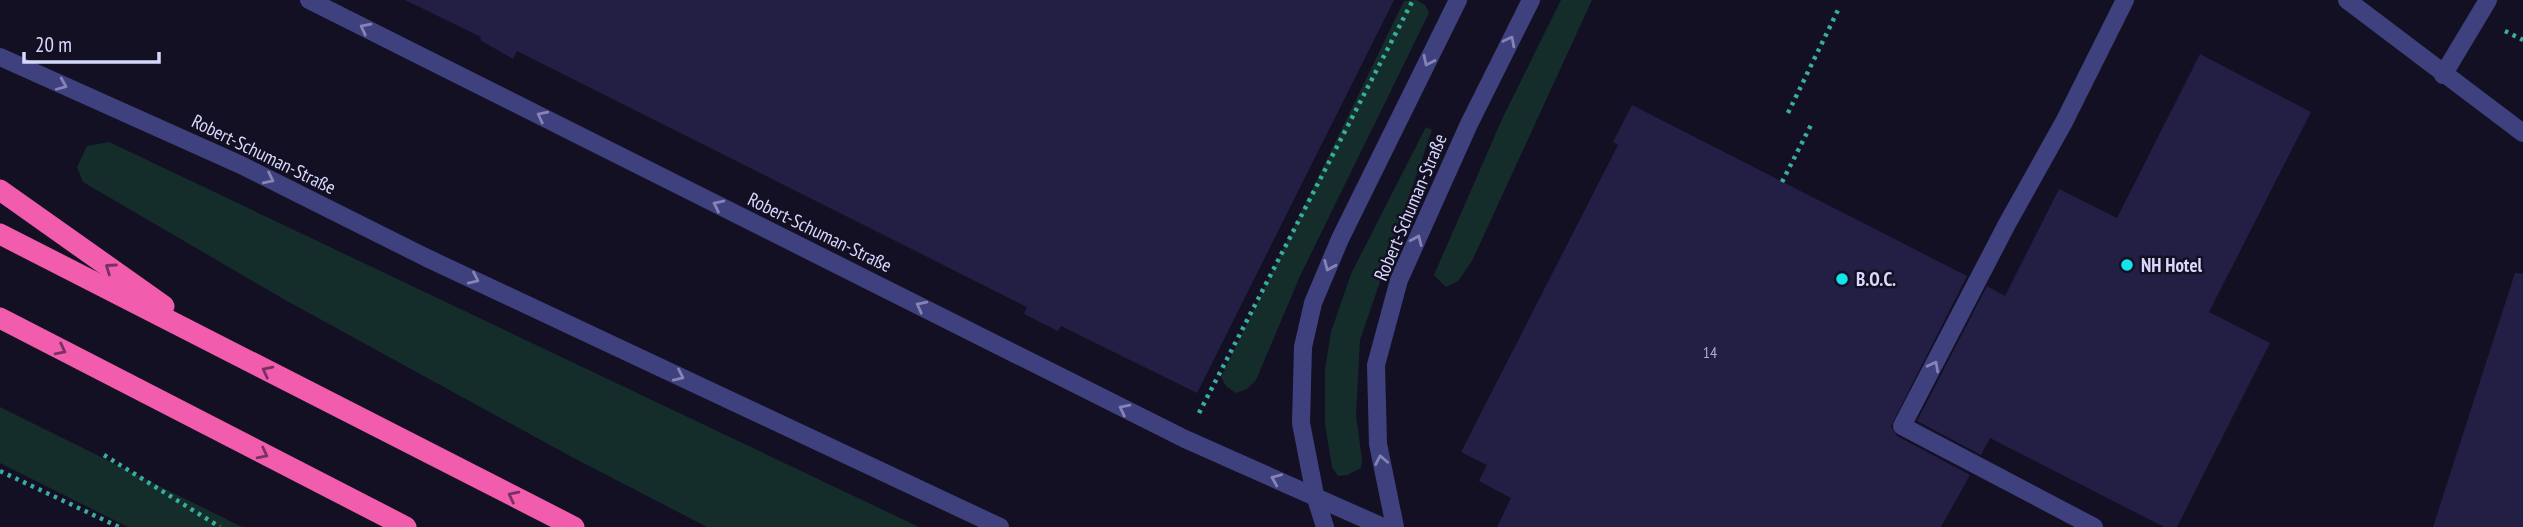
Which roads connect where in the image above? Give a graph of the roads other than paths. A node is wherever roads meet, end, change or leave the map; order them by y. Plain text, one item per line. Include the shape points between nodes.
1 (309, 0) edge
2 (1458, 0) edge
3 (1531, 0) edge
4 (2125, 0) edge
5 (2347, 0) edge
6 (2488, 0) edge
7 (0, 57) edge
8 (2443, 75) junction
9 (2523, 133) edge
10 (0, 190) edge
11 (0, 234) edge
12 (0, 318) edge
13 (225, 349) junction
14 (1315, 495) junction
15 (406, 527) edge
16 (574, 527) edge
17 (1000, 527) edge
18 (1325, 527) edge
19 (1383, 527) edge
20 (1395, 527) edge
21 (2094, 527) edge

14 -> 1 street, Robert-Schuman-Straße via 1185,439
2 -> 14 street via 1313,303 1303,347 1301,423
20 -> 3 street, Robert-Schuman-Straße via 1378,444 1376,365 1399,280
21 -> 4 street via 1902,426
5 - 8 street
6 - 8 street
7 -> 17 street, Robert-Schuman-Straße via 241,165 427,258
8 - 9 street
13 -> 10 highway
11 - 13 highway
12 -> 15 highway
16 -> 13 highway
14 - 18 street
14 - 19 street, Robert-Schuman-Straße

